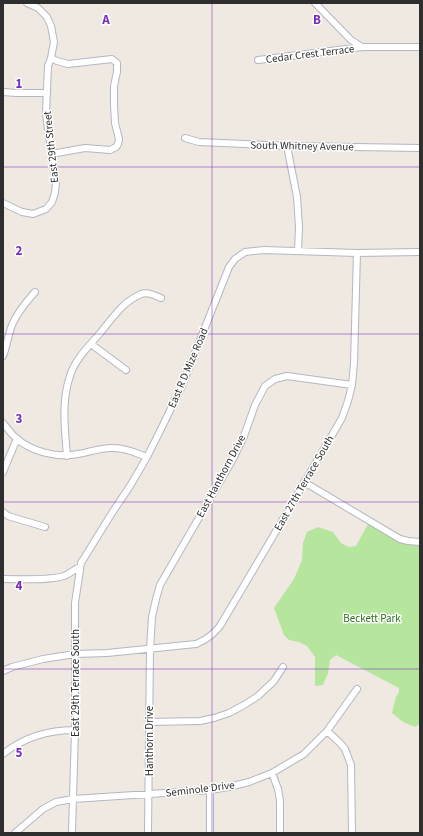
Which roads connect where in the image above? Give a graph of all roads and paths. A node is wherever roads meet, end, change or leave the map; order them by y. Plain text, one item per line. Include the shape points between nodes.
1 (27, 3) edge
2 (315, 3) edge
3 (420, 47) edge
4 (362, 48) junction
5 (51, 58) junction
6 (258, 60) dead end
7 (3, 92) edge
8 (47, 94) junction
9 (185, 138) dead end
10 (287, 146) junction
11 (420, 148) edge
12 (51, 154) junction
13 (3, 203) edge
14 (298, 251) junction
15 (357, 252) junction
16 (420, 252) edge
17 (34, 292) dead end
18 (161, 298) dead end
19 (91, 344) junction
20 (3, 356) edge
21 (126, 370) dead end
22 (352, 385) junction
23 (3, 423) edge
24 (19, 440) junction
25 (67, 456) junction
26 (147, 457) junction
27 (3, 472) edge
28 (304, 482) junction
29 (3, 512) edge
30 (44, 527) dead end
31 (420, 542) edge
32 (80, 567) junction
33 (3, 579) edge
34 (150, 649) junction
35 (75, 654) junction
36 (283, 667) dead end
37 (3, 671) edge
38 (357, 689) dead end
39 (149, 722) junction
40 (75, 730) junction
41 (327, 731) junction
42 (3, 754) edge
43 (272, 773) junction
44 (210, 790) junction
45 (149, 794) junction
46 (73, 799) junction
47 (15, 833) edge
48 (72, 833) edge
49 (148, 833) edge
50 (210, 833) edge
51 (280, 833) edge
52 (352, 833) edge

1 - 5 street, East 29th Street via 38,8 47,17 51,26 54,42
2 - 4 street
3 - 4 street, Cedar Crest Terrace
4 - 6 street, Cedar Crest Terrace
5 - 8 street, East 29th Street via 48,66
5 - 12 street via 68,64 112,59 117,63 114,106 119,139 116,147 110,150 85,148
7 - 8 street
8 - 12 street, East 29th Street via 46,113
9 - 10 street, South Whitney Avenue via 199,142
10 - 11 street, South Whitney Avenue
10 - 14 street via 297,197
12 - 13 street, East 29th Street via 56,193 46,209 33,214
14 - 15 street, East R D Mize Road
14 - 26 street, East R D Mize Road via 244,252 229,267 181,388
15 - 16 street, East R D Mize Road
15 - 22 street, East 27th Terrace South
17 - 20 street via 11,326
18 - 19 street via 148,293 134,298 124,305
19 - 21 street
19 - 25 street via 75,364 64,397
22 - 28 street, East 27th Terrace South via 342,418
22 - 34 street, East Hanthorn Drive via 287,376 275,379 266,386 233,459 160,585 152,617
23 - 24 street
24 - 25 street via 37,450
24 - 27 street via 15,443
25 - 26 street via 114,448
26 - 32 street, East R D Mize Road
28 - 31 street via 400,539
28 - 34 street, East 27th Terrace South via 215,632 196,644
29 - 30 street via 8,516
32 - 33 street via 66,576 52,579
32 - 35 street, East 29th Terrace South via 75,603
34 - 35 street, East 27th Terrace South
34 - 39 street, Hanthorn Drive
35 - 37 street, East 27th Terrace South via 43,659
35 - 40 street, East 29th Terrace South
36 - 39 street via 274,681 258,696 229,713 200,721
38 - 41 street, Seminole Drive
39 - 45 street, Hanthorn Drive
40 - 42 street via 37,735
40 - 46 street, East 29th Terrace South
41 - 43 street, Seminole Drive via 304,754
41 - 52 street via 345,750 351,766
43 - 44 street, Seminole Drive via 249,782
43 - 51 street via 280,801
44 - 45 street, Seminole Drive
44 - 50 street
45 - 46 street, Seminole Drive
45 - 49 street, Hanthorn Drive
46 - 47 street, Seminole Drive via 56,802 43,809
46 - 48 street, East 29th Terrace South

